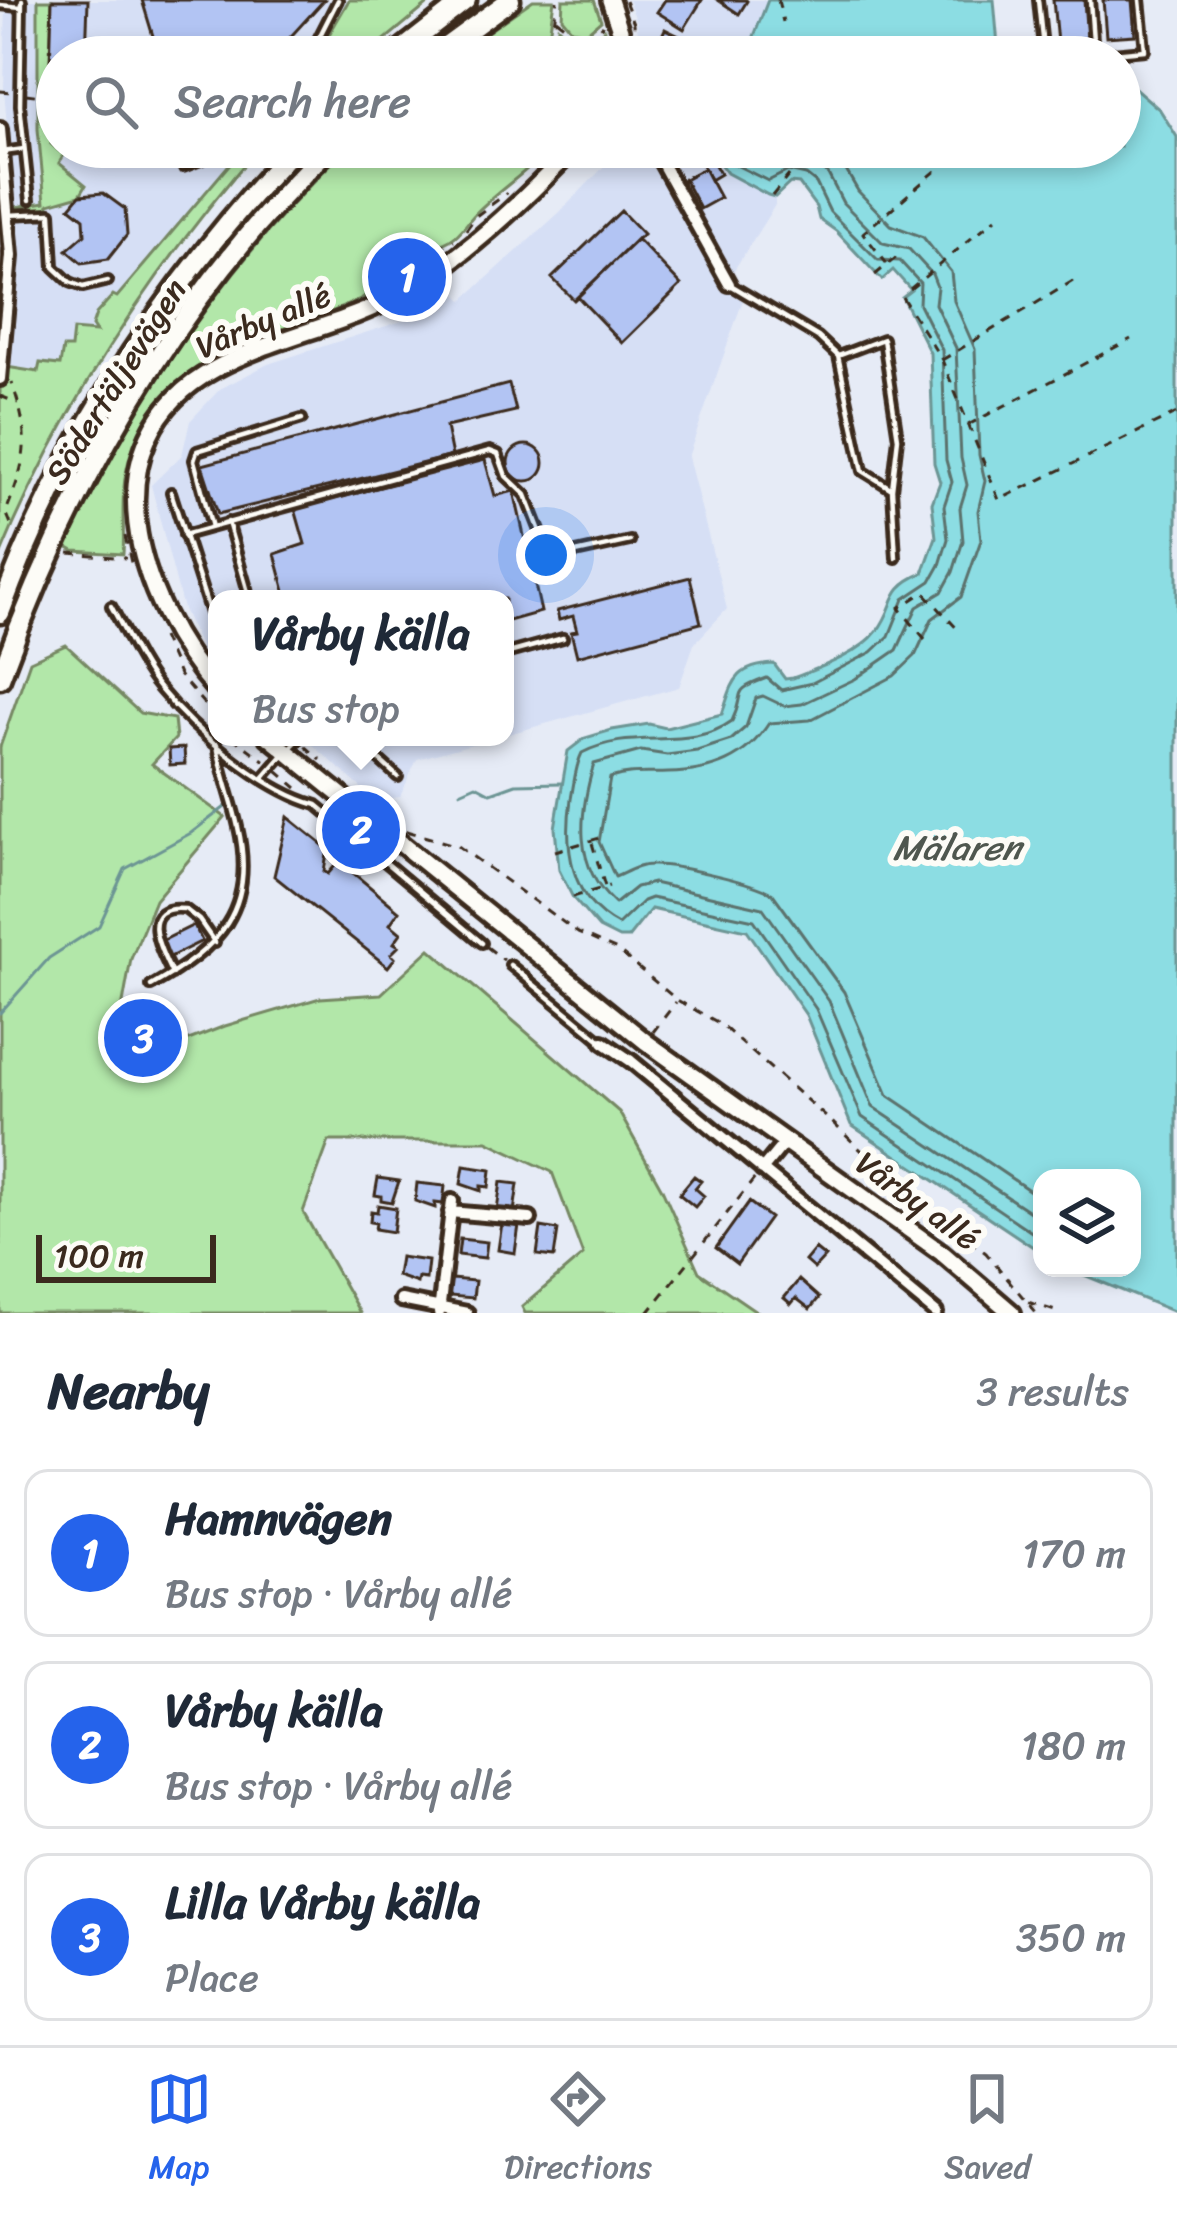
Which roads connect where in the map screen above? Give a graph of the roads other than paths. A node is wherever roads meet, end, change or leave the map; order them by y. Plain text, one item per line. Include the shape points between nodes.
1 (338, 0) edge
2 (466, 0) edge
3 (510, 0) edge
4 (1039, 0) edge
5 (1090, 0) edge
6 (1141, 0) edge
7 (21, 3) edge
8 (0, 5) edge
9 (608, 7) edge
10 (320, 36) edge
11 (420, 36) edge
12 (461, 36) edge
13 (620, 36) edge
14 (1042, 36) edge
15 (1093, 36) edge
16 (1141, 50) edge
17 (0, 129) edge
18 (24, 149) junction
19 (2, 152) edge
20 (277, 168) edge
21 (311, 168) edge
22 (552, 168) edge
23 (665, 168) edge
24 (30, 200) dead end
25 (8, 215) junction
26 (108, 281) dead end
27 (729, 284) joint
28 (3, 319) edge
29 (838, 356) junction
30 (0, 379) edge
31 (302, 419) dead end
32 (892, 490) junction
33 (171, 492) dead end
34 (228, 522) junction
35 (212, 527) junction
36 (184, 535) junction
37 (630, 542) dead end
38 (896, 558) dead end
39 (247, 590) edge
40 (111, 606) dead end
41 (208, 608) edge
42 (0, 613) edge
43 (563, 638) dead end
44 (514, 652) edge
45 (0, 678) edge
46 (208, 679) edge
47 (208, 735) edge
48 (217, 746) edge
49 (220, 746) edge
50 (293, 746) edge
51 (300, 746) edge
52 (364, 746) edge
53 (398, 777) dead end
54 (262, 778) junction
55 (215, 943) junction
56 (482, 943) road end
57 (510, 965) road end
58 (172, 974) junction
59 (151, 986) dead end
60 (603, 1042) joint
61 (784, 1142) junction
62 (762, 1170) junction
63 (530, 1219) dead end
64 (401, 1300) dead end
65 (439, 1310) edge
66 (467, 1313) edge
67 (936, 1313) edge
68 (1012, 1313) edge

1 - 10 lane
2 - 11 highway
3 - 12 highway
4 - 14 lane
5 - 15 lane
6 - 16 lane
7 - 8 lane
7 - 18 lane
9 - 13 street
17 - 19 street
18 - 19 lane
18 - 24 lane
19 - 25 street
20 - 42 highway, Södertäljevägen via 198,259 114,381
21 - 45 highway, Södertäljevägen via 228,261 136,390 70,508
22 - 46 street, Vårby allé via 426,278 363,312 215,369 157,420 135,479 140,544 157,594
23 - 27 street
25 - 26 lane via 51,213 58,274 83,286
25 - 28 street
27 - 29 lane
28 - 30 street
29 - 32 lane via 863,471
29 - 32 lane via 883,339 898,438
31 - 35 lane via 197,451
32 - 38 lane
33 - 36 lane
34 - 35 lane
34 - 37 lane via 493,452 526,495 551,553
34 - 39 lane
35 - 36 lane
36 - 41 lane
40 - 47 lane via 158,687
43 - 44 lane
48 - 55 lane via 245,865 241,894
49 - 54 lane
50 - 54 lane
51 - 61 street, Vårby allé via 646,1042
52 - 53 lane
54 - 56 lane via 317,805
55 - 58 lane
55 - 58 lane via 185,909 163,913 154,936
57 - 60 lane
58 - 59 lane
60 - 62 street
61 - 62 street
61 - 68 street, Vårby allé
62 - 67 street
63 - 65 street via 451,1206
64 - 65 street
65 - 66 street

